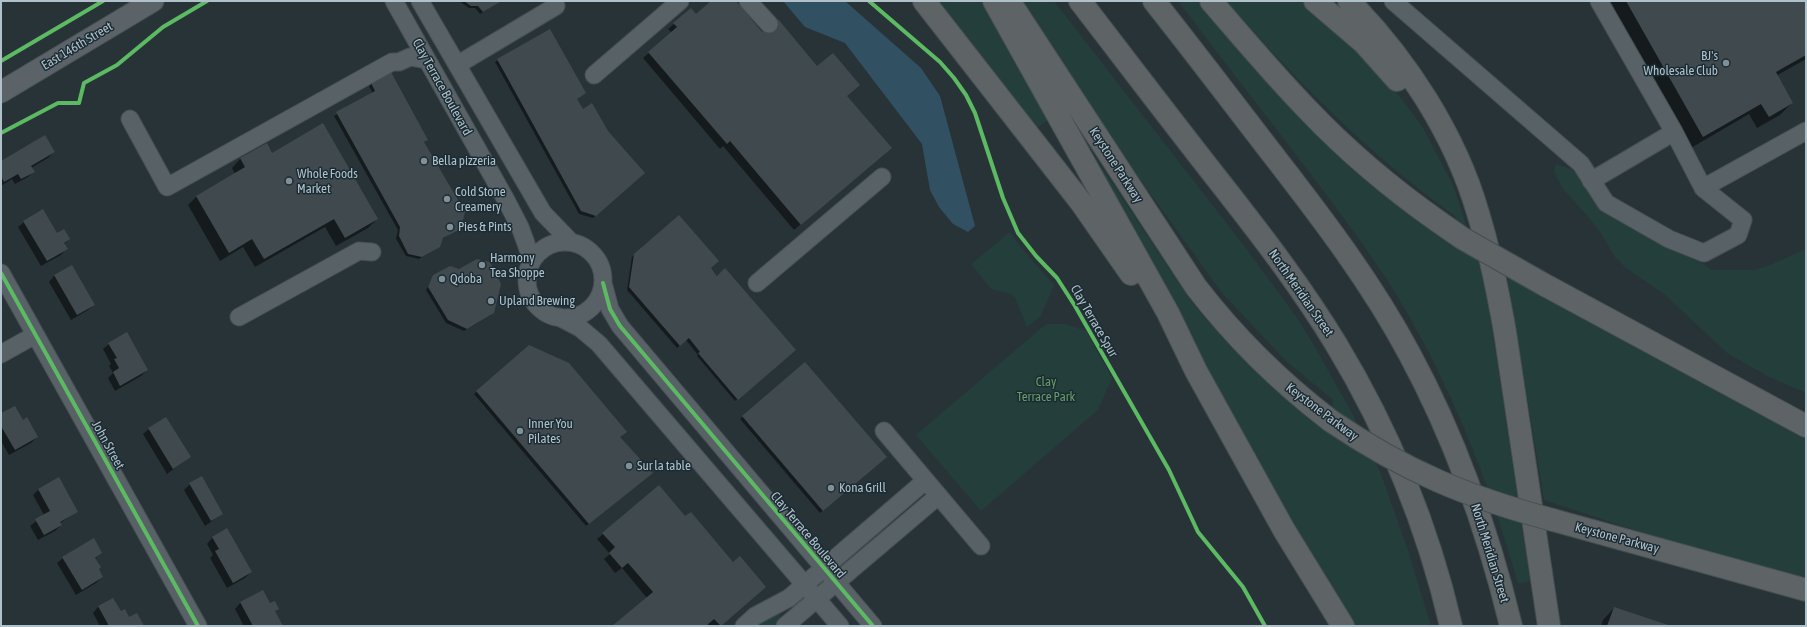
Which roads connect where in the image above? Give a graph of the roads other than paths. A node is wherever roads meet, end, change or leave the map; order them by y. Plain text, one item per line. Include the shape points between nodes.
1 (153, 1) edge
2 (394, 1) edge
3 (420, 1) edge
4 (680, 1) edge
5 (748, 1) edge
6 (924, 1) edge
7 (994, 1) edge
8 (1009, 1) edge
9 (1080, 1) edge
10 (1154, 1) edge
11 (1211, 1) edge
12 (1315, 1) edge
13 (1350, 1) edge
14 (1393, 1) edge
15 (1599, 1) edge
16 (556, 6) dead end
17 (769, 24) dead end
18 (417, 42) junction
19 (427, 60) junction
20 (392, 62) junction
21 (457, 65) junction
22 (594, 75) dead end
23 (1, 92) edge
24 (130, 119) dead end
25 (1806, 131) edge
26 (1674, 132) junction
27 (508, 151) junction
28 (882, 177) dead end
29 (1591, 181) junction
30 (1703, 188) junction
31 (1484, 236) junction
32 (571, 242) junction
33 (372, 252) dead end
34 (532, 260) junction
35 (1, 273) edge
36 (603, 283) junction
37 (757, 283) dead end
38 (239, 317) dead end
39 (559, 317) junction
40 (34, 335) junction
41 (1, 354) edge
42 (1196, 372) junction
43 (1806, 426) edge
44 (884, 432) dead end
45 (925, 481) junction
46 (938, 496) junction
47 (1284, 530) junction
48 (981, 546) dead end
49 (824, 569) junction
50 (837, 584) junction
51 (805, 585) junction
52 (1806, 590) edge
53 (817, 599) junction
54 (198, 626) edge
55 (744, 626) edge
56 (785, 626) edge
57 (840, 626) edge
58 (873, 626) edge
59 (1326, 626) edge
60 (1343, 626) edge
61 (1451, 626) edge
62 (1511, 626) edge
63 (1549, 626) edge

1 - 23 main road, East 146th Street
2 - 18 street, Clay Terrace Boulevard
3 - 21 street, Clay Terrace Boulevard
4 - 22 street
5 - 17 street
6 - 42 highway via 1080,201
7 - 42 highway via 1168,313
8 - 52 highway, Keystone Parkway, bridge via 1196,288 1262,363 1331,422 1387,457 1440,483 1498,505
9 - 61 highway, North Meridian Street via 1277,257 1336,343 1371,406 1395,458 1431,554
10 - 62 highway, North Meridian Street via 1336,238 1369,285 1399,336 1432,399 1464,470 1497,568
11 - 43 highway, bridge via 1285,86 1328,130 1388,185 1439,222 1543,284
12 - 31 highway via 1364,43 1417,107 1445,152
13 - 31 highway via 1399,59 1435,116 1469,186
14 - 29 street via 1581,164
15 - 26 street
16 - 21 street
18 - 19 street, Clay Terrace Boulevard
18 - 20 street via 393,54
18 - 27 street via 426,42 434,46 467,104
19 - 20 street via 410,57
19 - 34 street, Clay Terrace Boulevard via 506,200 520,227
20 - 24 street via 167,187
21 - 27 street, Clay Terrace Boulevard
25 - 30 street
26 - 29 street
26 - 30 street
27 - 32 street, Clay Terrace Boulevard via 543,213
28 - 37 street
29 - 30 street via 1606,203 1669,239 1704,253 1738,235 1743,220
31 - 63 highway via 1505,332
32 - 34 street via 562,242 545,248
32 - 36 street via 587,249 595,256 600,265
33 - 38 street via 359,251
34 - 39 street via 527,276 529,293 541,309
35 - 40 street, John Street
36 - 39 street via 592,307 576,316
36 - 49 street, Clay Terrace Boulevard via 610,309 620,326
39 - 51 street via 580,328 599,344
40 - 41 street
40 - 54 street, John Street
42 - 47 highway
44 - 45 street
45 - 46 street
45 - 49 street
46 - 48 street
46 - 50 street
47 - 59 highway
47 - 60 highway
49 - 50 street, Clay Terrace Boulevard
49 - 51 street
50 - 53 street
50 - 58 street, Clay Terrace Boulevard
51 - 53 street
51 - 55 street via 789,598 755,616
53 - 56 street
53 - 57 street

